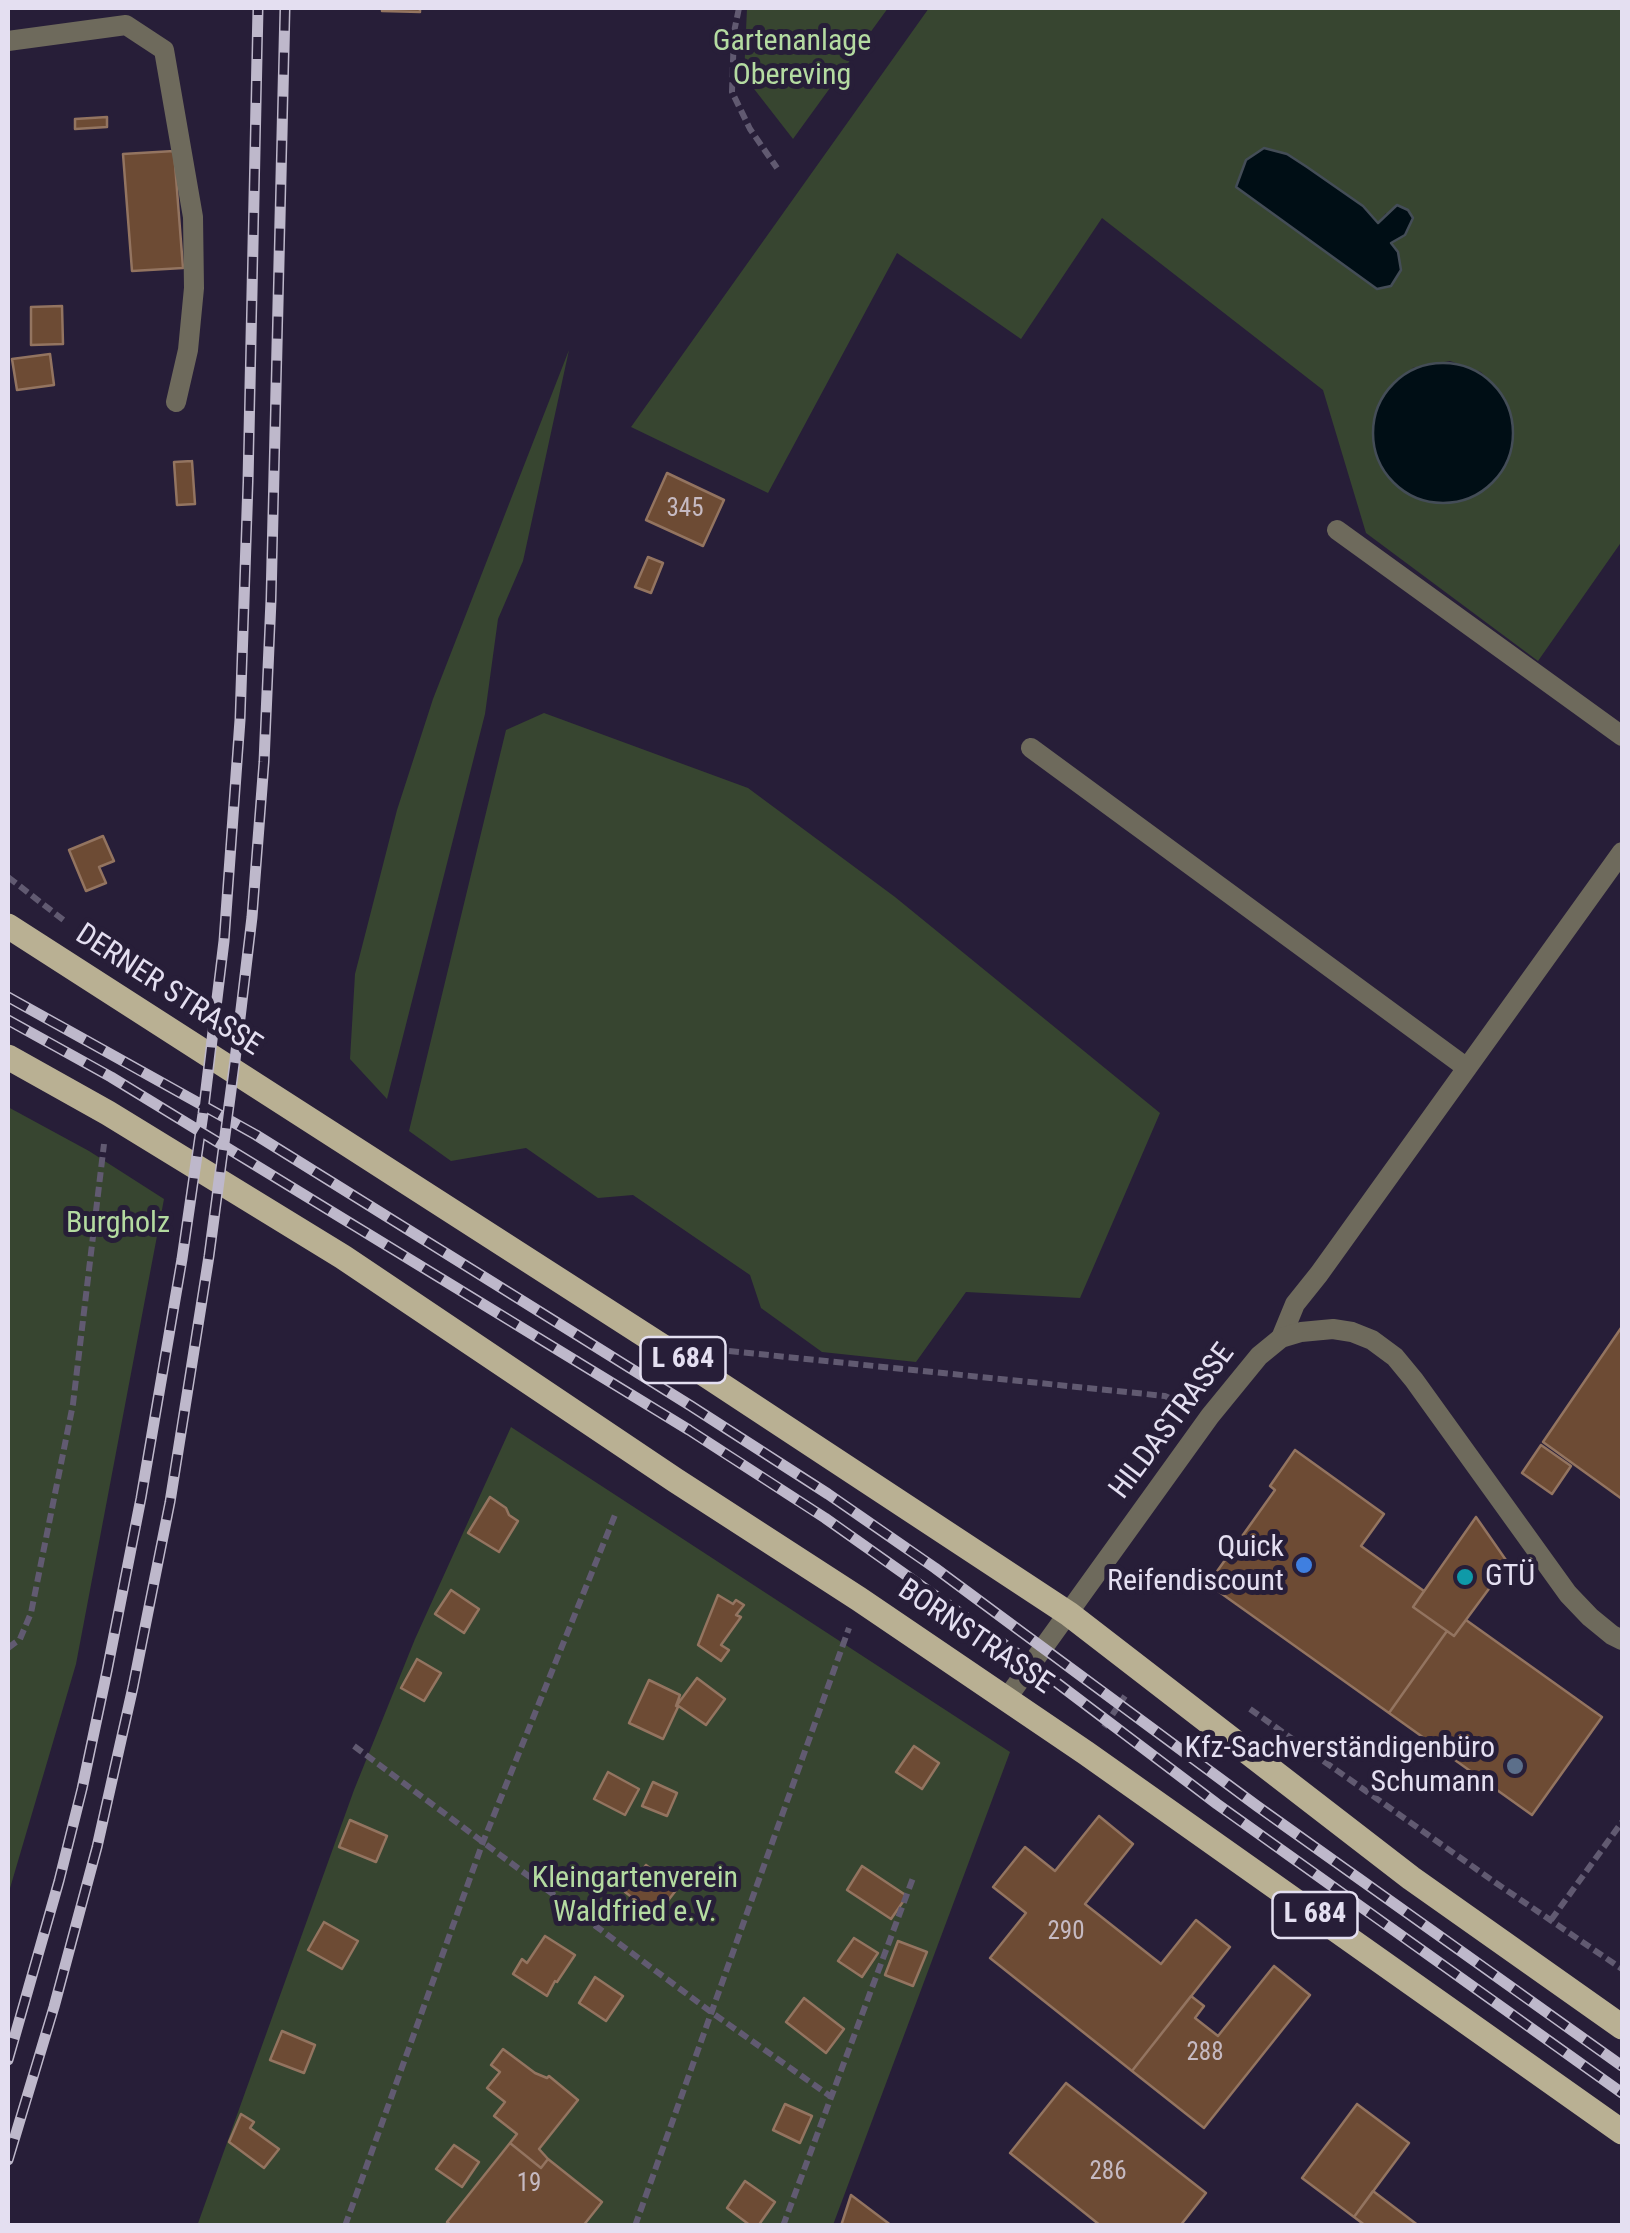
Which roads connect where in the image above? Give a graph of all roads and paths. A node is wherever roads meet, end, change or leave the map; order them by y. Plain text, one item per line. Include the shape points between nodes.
1 (739, 8) edge
2 (8, 41) edge
3 (777, 168) dead end
4 (176, 402) dead end
5 (1337, 530) dead end
6 (1622, 736) edge
7 (1032, 748) dead end
8 (1622, 852) edge
9 (8, 926) edge
10 (8, 1057) edge
11 (1466, 1068) junction
12 (108, 1113) junction
13 (1281, 1338) junction
14 (728, 1351) dead end
15 (1210, 1416) junction
16 (615, 1515) dead end
17 (859, 1599) junction
18 (1068, 1614) junction
19 (1622, 1640) edge
20 (8, 1648) edge
21 (1007, 1698) junction
22 (1240, 1702) dead end
23 (354, 1746) dead end
24 (1622, 1822) edge
25 (483, 1842) junction
26 (914, 1878) dead end
27 (1550, 1920) junction
28 (1622, 1969) edge
29 (711, 2012) junction
30 (1622, 2027) edge
31 (830, 2096) junction
32 (1622, 2132) edge
33 (345, 2226) edge
34 (635, 2226) edge
35 (783, 2226) edge

1 - 3 path via 732,92
2 - 4 street via 126,26 164,50 193,217 194,288
5 - 6 street
7 - 11 street
8 - 11 street
9 - 18 main road, DERNER STRASSE / L 684
10 - 12 main road, L 684
11 - 13 street via 1295,1304
12 - 17 main road, BORNSTRASSE / L 684 via 279,1216
12 - 20 path via 72,1404 30,1613 20,1640
13 - 15 street, HILDASTRASSE
13 - 19 street, HILDASTRASSE via 1352,1332 1395,1357 1568,1594
14 - 15 path via 1165,1396
15 - 18 street, HILDASTRASSE
16 - 25 path
17 - 21 main road, BORNSTRASSE / L 684
17 - 29 path
18 - 21 street, HILDASTRASSE
18 - 30 main road, L 684 via 1410,1878
21 - 32 main road, BORNSTRASSE / L 684
22 - 27 path
23 - 25 path
24 - 27 path
25 - 29 path
25 - 33 path
26 - 31 path
27 - 28 path
29 - 31 path
29 - 34 path
31 - 35 path

